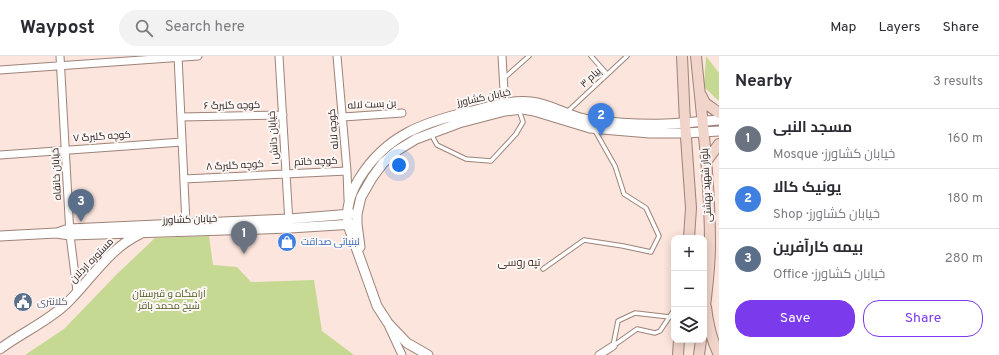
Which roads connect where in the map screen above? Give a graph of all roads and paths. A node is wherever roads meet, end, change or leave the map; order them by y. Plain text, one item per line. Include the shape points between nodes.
1 (60, 56) edge
2 (198, 56) edge
3 (279, 56) edge
4 (337, 56) edge
5 (502, 56) edge
6 (529, 56) edge
7 (591, 56) edge
8 (627, 56) edge
9 (682, 56) edge
10 (696, 56) edge
11 (178, 57) edge
12 (61, 65) junction
13 (0, 70) edge
14 (607, 74) junction
15 (503, 80) junction
16 (700, 91) junction
17 (505, 107) junction
18 (519, 110) junction
19 (567, 112) junction
20 (402, 113) dead end
21 (719, 113) edge
22 (282, 115) junction
23 (181, 117) junction
24 (343, 117) junction
25 (719, 120) edge
26 (703, 126) junction
27 (594, 128) junction
28 (685, 128) junction
29 (719, 130) edge
30 (431, 133) junction
31 (182, 142) junction
32 (719, 144) edge
33 (65, 150) junction
34 (0, 155) edge
35 (706, 162) junction
36 (347, 171) junction
37 (286, 174) junction
38 (184, 179) junction
39 (348, 201) junction
40 (347, 214) junction
41 (357, 214) junction
42 (186, 224) junction
43 (289, 224) junction
44 (352, 224) junction
45 (142, 232) junction
46 (70, 233) junction
47 (689, 235) edge
48 (0, 238) edge
49 (130, 239) junction
50 (543, 269) dead end
51 (707, 287) edge
52 (77, 291) junction
53 (707, 307) edge
54 (670, 317) joint
55 (388, 323) junction
56 (680, 343) edge
57 (701, 343) edge
58 (613, 346) junction
59 (0, 349) edge
60 (402, 355) edge
61 (428, 355) edge
62 (599, 355) edge
63 (678, 355) edge
64 (699, 355) edge
65 (719, 355) edge

1 - 12 street, خیابان خانقاه
2 - 11 street
3 - 22 street, خیابان دانش ۱
4 - 24 street, کوچه لاله
5 - 15 street
6 - 15 lane
7 - 14 lane
8 - 14 lane, پیام ۳
9 - 28 main road, بلوار شهید بهشتی
10 - 16 main road, بلوار شهید بهشتی
11 - 12 street
11 - 23 street
12 - 13 street
12 - 33 street, خیابان خانقاه
14 - 19 lane, پیام ۳
15 - 17 street
16 - 21 main road via 705,103
16 - 26 main road, بلوار شهید بهشتی
17 - 18 street, خیابان کشاورز
17 - 19 street, خیابان کشاورز via 532,102
17 - 30 street, خیابان کشاورز
17 - 39 street, خیابان کشاورز via 450,116 396,139 372,160
18 - 27 street, خیابان کشاورز via 534,111
18 - 30 lane via 523,122 516,134 491,161 466,159 437,145
19 - 28 street, خیابان کشاورز via 588,119 664,124
20 - 24 street, بن بست لاله
22 - 23 street, کوچه گلبرگ ۶
22 - 37 street, خیابان دانش ۱
23 - 31 street
24 - 36 street, کوچه لاله
25 - 26 street, خیابان کشاورز
26 - 28 street, خیابان کشاورز
26 - 29 street, خیابان کشاورز
26 - 35 main road, بلوار شهید بهشتی
27 - 28 street, خیابان کشاورز via 650,133
27 - 50 lane via 615,166 624,194 646,208 659,236 651,252 584,240
28 - 47 main road, بلوار شهید بهشتی via 691,208
30 - 41 street, خیابان کشاورز via 398,150 383,163 362,197
31 - 33 street, کوچه گلبرگ ۷
31 - 38 street
32 - 35 main road
33 - 34 street, کوچه گلبرگ ۷
33 - 46 street, خیابان خانقاه
35 - 51 main road, بلوار شهید بهشتی via 710,245
36 - 37 street, کوچه خاتم
36 - 39 street, کوچه لاله
37 - 38 street, کوچه گلبرگ ۸
37 - 43 street, خیابان دانش ۱
38 - 42 street
39 - 40 street, خیابان کشاورز
40 - 41 street, خیابان کشاورز
40 - 43 street, خیابان کشاورز
40 - 44 street, خیابان کشاورز
41 - 44 street, خیابان کشاورز
42 - 43 street, خیابان کشاورز
42 - 46 street, خیابان کشاورز
43 - 44 street, خیابان کشاورز
43 - 45 street, خیابان کشاورز
44 - 55 street via 377,306
45 - 46 street, خیابان کشاورز
45 - 49 street, مستوره اردلان
46 - 48 street
46 - 48 street, خیابان کشاورز
46 - 49 street
46 - 52 street, خیابان خانقاه
49 - 52 street, مستوره اردلان via 107,258
52 - 59 street, مستوره اردلان via 55,313
53 - 65 main road via 712,338
54 - 58 lane via 660,331 655,333 637,329
54 - 58 lane via 635,313 624,317 618,321
55 - 60 street
55 - 61 street via 407,343
56 - 63 main road
57 - 64 main road
58 - 62 street

